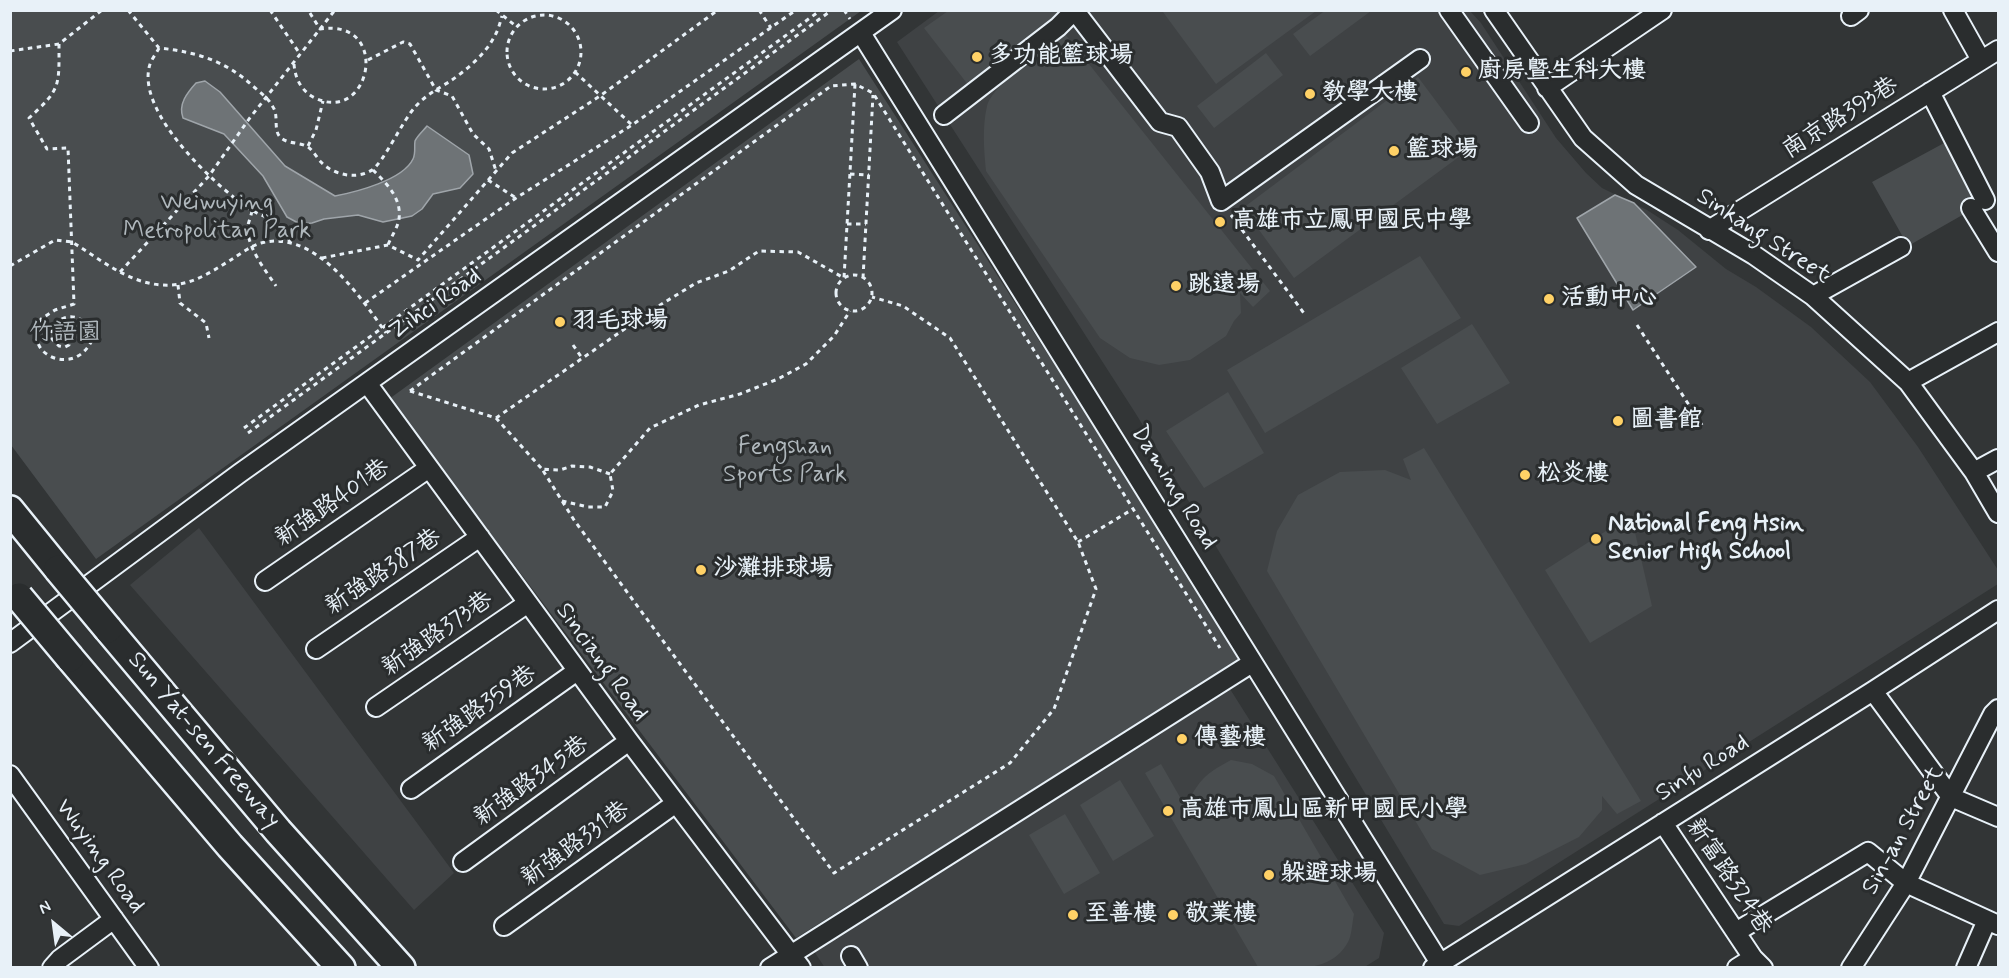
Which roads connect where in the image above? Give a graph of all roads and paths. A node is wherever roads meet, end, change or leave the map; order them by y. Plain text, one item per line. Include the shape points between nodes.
1 (102, 10) edge
2 (128, 10) edge
3 (270, 10) edge
4 (308, 10) edge
5 (335, 10) edge
6 (496, 10) edge
7 (718, 10) edge
8 (759, 10) edge
9 (796, 10) edge
10 (821, 10) edge
11 (832, 10) edge
12 (892, 10) edge
13 (1449, 10) edge
14 (1494, 10) edge
15 (1662, 10) edge
16 (1953, 10) edge
17 (1075, 11) edge
18 (502, 16) junction
19 (517, 27) junction
20 (771, 28) junction
21 (320, 30) junction
22 (861, 33) junction
23 (60, 44) junction
24 (159, 48) junction
25 (1998, 50) edge
26 (10, 51) edge
27 (300, 54) junction
28 (1420, 59) dead end
29 (367, 60) junction
30 (1981, 60) junction
31 (294, 64) junction
32 (575, 72) junction
33 (855, 84) junction
34 (1547, 88) junction
35 (436, 90) junction
36 (1930, 92) junction
37 (873, 93) junction
38 (600, 96) junction
39 (266, 98) junction
40 (323, 101) junction
41 (944, 116) dead end
42 (1529, 123) dead end
43 (632, 125) junction
44 (308, 146) junction
45 (373, 170) junction
46 (496, 171) junction
47 (850, 174) junction
48 (869, 175) junction
49 (209, 176) junction
50 (488, 180) junction
51 (1984, 197) edge
52 (516, 198) junction
53 (1221, 201) junction
54 (252, 211) junction
55 (847, 224) junction
56 (866, 224) junction
57 (1710, 230) junction
58 (72, 242) junction
59 (290, 242) junction
60 (388, 245) junction
61 (253, 246) junction
62 (1901, 247) dead end
63 (1998, 252) edge
64 (322, 258) junction
65 (10, 266) edge
66 (120, 272) junction
67 (844, 278) junction
68 (863, 278) junction
69 (178, 285) junction
70 (276, 286) dead end
71 (1814, 296) junction
72 (872, 297) junction
73 (365, 303) junction
74 (850, 311) junction
75 (1306, 316) dead end
76 (1637, 326) dead end
77 (382, 328) junction
78 (1998, 332) edge
79 (386, 333) junction
80 (209, 338) dead end
81 (69, 340) dead end
82 (573, 345) dead end
83 (582, 358) junction
84 (1908, 382) junction
85 (367, 383) junction
86 (496, 418) junction
87 (1702, 425) dead end
88 (244, 428) dead end
89 (248, 433) dead end
90 (1998, 459) edge
91 (429, 468) junction
92 (542, 469) junction
93 (1974, 472) junction
94 (610, 474) junction
95 (562, 501) junction
96 (1133, 509) junction
97 (10, 510) edge
98 (1998, 513) edge
99 (480, 537) junction
100 (1078, 542) junction
101 (265, 580) dead end
102 (15, 592) edge
103 (528, 603) junction
104 (1998, 610) edge
105 (10, 643) edge
106 (1220, 648) dead end
107 (316, 649) dead end
108 (1252, 663) junction
109 (577, 671) junction
110 (1873, 691) junction
111 (376, 707) dead end
112 (1996, 712) edge
113 (629, 741) junction
114 (10, 775) edge
115 (411, 789) dead end
116 (1951, 797) junction
117 (676, 803) junction
118 (1998, 817) edge
119 (1663, 823) junction
120 (463, 862) dead end
121 (1906, 883) junction
122 (114, 920) junction
123 (1993, 922) edge
124 (504, 926) dead end
125 (1736, 932) junction
126 (796, 961) edge
127 (1758, 963) edge
128 (1439, 966) edge
129 (52, 968) edge
130 (149, 968) edge
131 (341, 968) edge
132 (401, 968) edge
133 (770, 968) edge
134 (1737, 968) edge
135 (1851, 968) edge
136 (1966, 968) edge

1 - 23 path
2 - 24 path
3 - 27 path
4 - 21 path
5 - 21 path
6 - 18 path
7 - 38 path
8 - 20 path
9 - 20 path
10 - 77 path
11 - 79 path
12 - 22 street, Zihci Road
13 - 42 street
14 - 34 street, Sinkang Street
15 - 34 street
16 - 30 street
17 - 41 street
17 - 53 street via 1160,122 1178,127 1210,172
18 - 19 path
18 - 35 path via 494,38 480,55
19 - 32 path via 532,18 561,19 578,37 581,48
19 - 32 path via 510,38 508,62 522,82 545,89 562,84
20 - 43 path
21 - 27 path
21 - 29 path via 339,29 351,34 364,48
22 - 85 street, Zihci Road
22 - 108 street, Daming Road
23 - 26 path
23 - 58 path via 59,81 50,99 29,118 47,149 68,148
24 - 39 path via 186,51 220,62 243,76
24 - 49 path via 148,67 158,110 182,149
25 - 30 street, 南京路393巷
27 - 31 path
28 - 53 street
29 - 35 path via 407,42
29 - 40 path via 365,77 355,92 340,100
30 - 36 street, 南京路393巷
31 - 39 path
31 - 40 path via 300,85
32 - 38 path
33 - 37 path
33 - 47 path
33 - 86 path via 831,86 410,391
34 - 57 street, Sinkang Street via 1583,138 1636,185
35 - 45 path via 414,108
35 - 46 path via 452,96 473,134 489,149
36 - 51 street
36 - 57 street, 南京路393巷
37 - 48 path
37 - 96 path
38 - 43 path
38 - 46 path via 512,153
39 - 44 path via 277,114 278,134 284,140
39 - 49 path
40 - 44 path
43 - 52 path
44 - 45 path via 335,172 351,175
45 - 60 path via 398,203 399,219
46 - 50 path
47 - 48 path
47 - 55 path
48 - 56 path
49 - 54 path
49 - 66 path
50 - 52 path
50 - 60 path via 418,260
51 - 63 street
52 - 73 path
53 - 75 path
54 - 59 path via 281,224
54 - 61 path via 247,228
55 - 56 path
55 - 67 path
56 - 68 path
57 - 71 street, Sinkang Street
58 - 65 path via 55,240
58 - 66 path
58 - 81 path via 74,304 41,319 36,334 46,355 65,360 76,358 93,339 88,324 71,316 62,320 51,332 51,338 65,348
59 - 61 path
59 - 64 path
60 - 64 path
61 - 69 path via 199,279
61 - 70 path
62 - 71 street
64 - 73 path
66 - 69 path via 148,284
67 - 68 path
67 - 74 path via 835,294 840,305
67 - 83 path via 798,252 759,251 729,271 696,283
68 - 72 path via 870,285
69 - 80 path via 180,303 206,323
71 - 84 street, Sinkang Street
72 - 74 path via 866,307
72 - 100 path via 903,306 950,338
73 - 77 path
74 - 94 path via 834,336 806,364 778,380 699,405 650,428
76 - 87 path
77 - 79 path
77 - 88 path
78 - 84 street
79 - 89 path
82 - 83 path
83 - 86 path
84 - 93 street, Sinkang Street
85 - 91 street, Sinciang Road
85 - 105 street, Zihci Road
86 - 92 path
90 - 93 street
91 - 99 street, Sinciang Road
91 - 101 street, 新強路401巷
92 - 94 path via 590,467
92 - 95 path
93 - 98 street, Sinkang Street
94 - 95 path via 613,491 605,507
95 - 100 path via 834,873 1010,763 1054,709 1096,589
96 - 100 path
96 - 106 path
97 - 132 highway, Sun Yat-sen Freeway, bridge via 278,831
99 - 103 street, Sinciang Road
99 - 107 street, 新強路387巷
102 - 131 highway, Sun Yat-sen Freeway, bridge via 230,846
103 - 109 street, Sinciang Road
103 - 111 street, 新強路373巷
104 - 110 street, Sinfu Road
108 - 126 street
108 - 128 street, Daming Road
109 - 113 street, Sinciang Road
109 - 115 street, 新強路359巷
110 - 116 street
110 - 119 street, Sinfu Road
112 - 116 street, Sin-an Street
113 - 117 street, Sinciang Road
113 - 120 street, 新強路345巷
114 - 122 street, Wuying Road
116 - 118 street
116 - 121 street, Sin-an Street
117 - 124 street, 新強路331巷
117 - 126 street, Sinciang Road
119 - 125 street, 新富路324巷
119 - 128 street, Sinfu Road
121 - 123 street
121 - 125 street via 1868,852
121 - 135 street, Sin-an Street
122 - 129 street
122 - 130 street, Wuying Road
123 - 136 street
125 - 127 street, 新富路324巷
126 - 133 street
127 - 134 street

